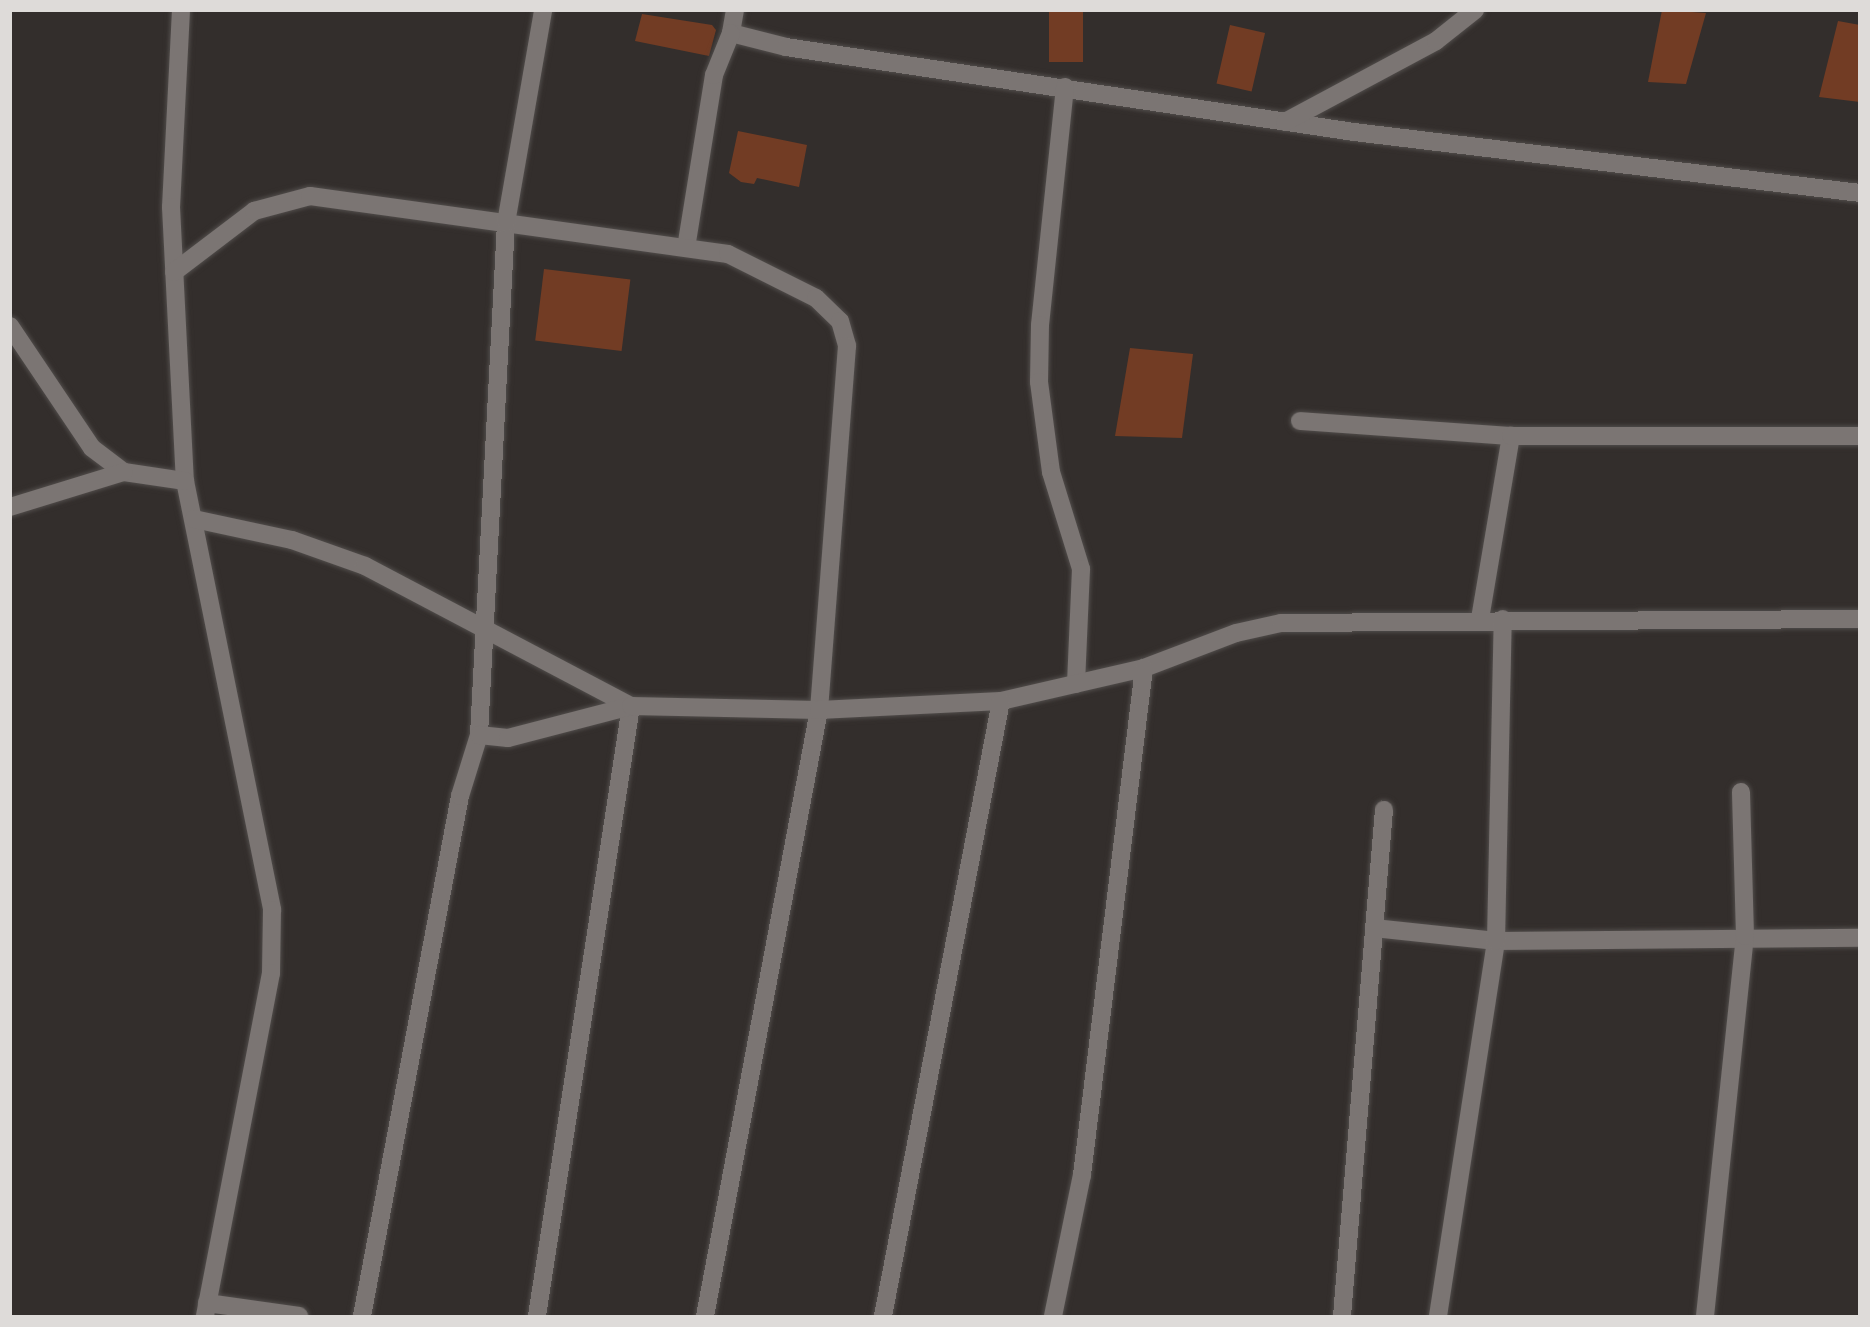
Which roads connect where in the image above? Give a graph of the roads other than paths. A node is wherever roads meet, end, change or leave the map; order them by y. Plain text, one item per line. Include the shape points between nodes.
1 (181, 10) edge
2 (543, 10) edge
3 (735, 10) edge
4 (1475, 10) edge
5 (731, 33) junction
6 (1065, 87) junction
7 (1285, 122) junction
8 (1860, 194) edge
9 (506, 223) junction
10 (686, 248) junction
11 (174, 272) junction
12 (10, 326) edge
13 (1300, 421) dead end
14 (1511, 436) junction
15 (1860, 436) edge
16 (124, 472) junction
17 (185, 481) junction
18 (10, 507) edge
19 (194, 519) junction
20 (1503, 619) junction
21 (1860, 619) edge
22 (1480, 620) junction
23 (488, 628) junction
24 (1144, 668) junction
25 (1076, 684) junction
26 (1001, 701) junction
27 (631, 706) junction
28 (819, 710) junction
29 (479, 735) junction
30 (1741, 792) dead end
31 (1384, 810) dead end
32 (1374, 928) junction
33 (1745, 936) junction
34 (1860, 938) edge
35 (1496, 941) junction
36 (206, 1310) edge
37 (299, 1317) edge
38 (362, 1317) edge
39 (537, 1317) edge
40 (705, 1317) edge
41 (883, 1317) edge
42 (1053, 1317) edge
43 (1342, 1317) edge
44 (1438, 1317) edge
45 (1705, 1317) edge

1 - 11 street via 171,207
2 - 9 street
3 - 5 street
4 - 7 street via 1436,41
5 - 6 street via 786,47
5 - 10 street via 714,75
6 - 7 street
6 - 25 street via 1040,325 1039,382 1051,472 1081,569
7 - 8 street
9 - 10 street
9 - 11 street via 310,196 254,210
9 - 23 street
10 - 28 street via 728,255 816,298 840,321 847,346
11 - 17 street
12 - 16 street via 92,448
13 - 14 street
14 - 15 street
14 - 22 street
16 - 17 street
16 - 18 street
17 - 19 street
19 - 23 street via 292,540 365,566
19 - 36 street via 272,910 271,973
20 - 21 street
20 - 22 street
20 - 35 street
22 - 24 street via 1281,623 1236,633
23 - 27 street
23 - 29 street
24 - 25 street
24 - 42 street via 1082,1175
25 - 26 street
26 - 28 street
26 - 41 street
27 - 28 street
27 - 29 street via 508,738
27 - 39 street
28 - 40 street
29 - 38 street via 460,796
30 - 33 street
31 - 32 street
32 - 35 street
32 - 43 street
33 - 34 street
33 - 35 street
33 - 45 street
35 - 44 street
36 - 37 street

